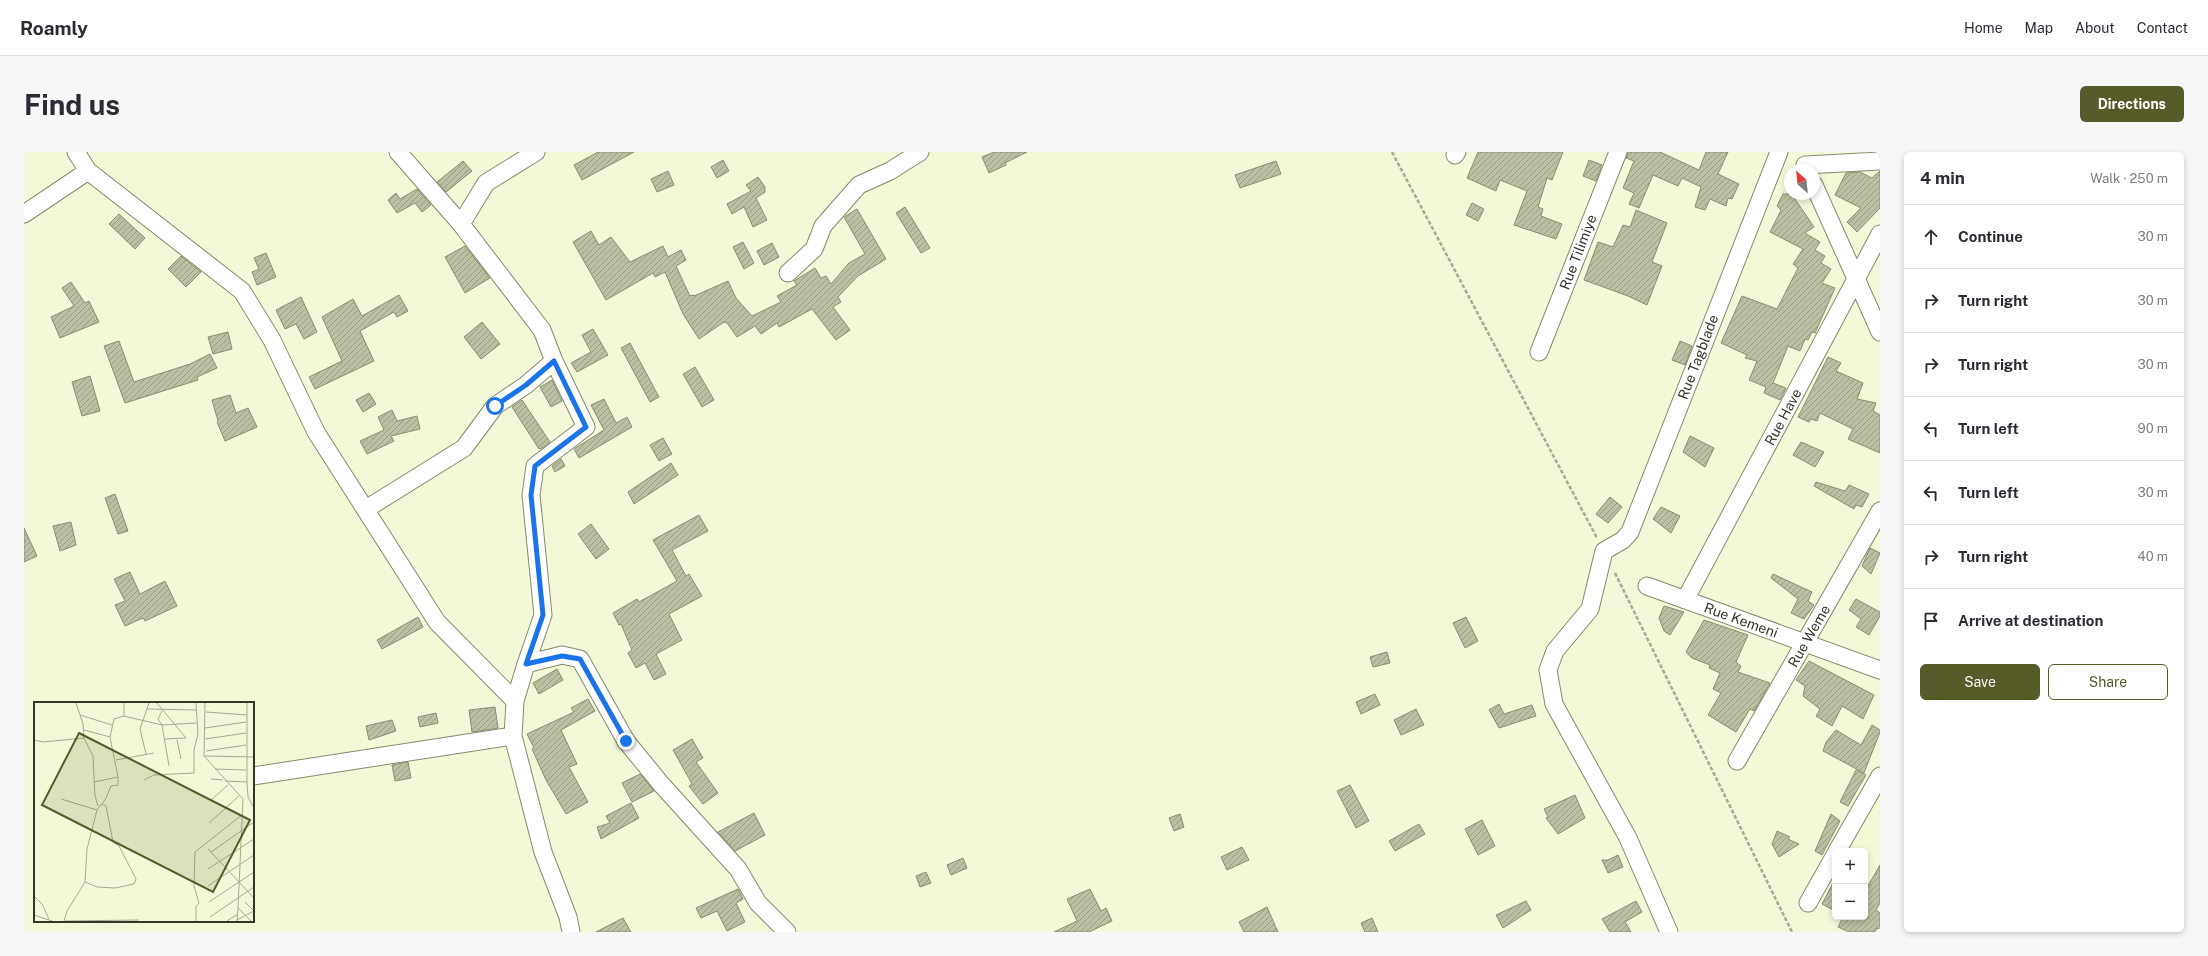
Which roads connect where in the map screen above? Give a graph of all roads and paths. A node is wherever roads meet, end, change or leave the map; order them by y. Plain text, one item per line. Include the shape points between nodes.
1 (76, 152) edge
2 (398, 152) edge
3 (536, 152) edge
4 (920, 152) edge
5 (1618, 152) edge
6 (1779, 152) edge
7 (1880, 161) edge
8 (1804, 162) edge
9 (88, 170) junction
10 (1820, 199) edge
11 (24, 214) edge
12 (461, 224) junction
13 (1880, 234) edge
14 (788, 273) dead end
15 (1856, 280) junction
16 (1880, 332) edge
17 (1539, 352) dead end
18 (554, 361) junction
19 (366, 509) junction
20 (1880, 511) edge
21 (1647, 586) dead end
22 (1685, 600) junction
23 (1804, 643) junction
24 (526, 664) junction
25 (1880, 670) edge
26 (515, 701) junction
27 (513, 736) junction
28 (1737, 761) dead end
29 (254, 776) edge
30 (1880, 776) edge
31 (1839, 848) edge
32 (1832, 860) edge
33 (1808, 903) dead end
34 (570, 932) edge
35 (787, 932) edge
36 (1669, 932) edge

1 - 9 street
2 - 12 street
3 - 12 street via 486,184
4 - 14 street via 890,171 859,185 823,226 814,249
5 - 17 street, Rue Tilimiye
6 - 36 street, Rue Tagblade via 1630,532 1623,540 1604,551 1590,609 1555,651 1548,670 1554,704 1628,838
7 - 8 street
9 - 11 street
9 - 19 street via 242,291 272,340 316,432
10 - 15 street
12 - 18 street via 542,330
13 - 15 street, Rue Have
15 - 16 street
15 - 22 street, Rue Have
18 - 19 street via 526,385 495,406 464,448
18 - 24 street via 586,427 535,466 531,495 543,615
19 - 26 street via 437,622
20 - 23 street, Rue Weme
21 - 22 street, Rue Kemeni
22 - 23 street, Rue Kemeni
23 - 25 street, Rue Kemeni
23 - 28 street, Rue Weme
24 - 26 street
24 - 35 street via 562,656 580,659 626,741 738,869 758,903
26 - 27 street
27 - 29 street
27 - 34 street via 543,852 568,917
30 - 31 street
32 - 33 street

